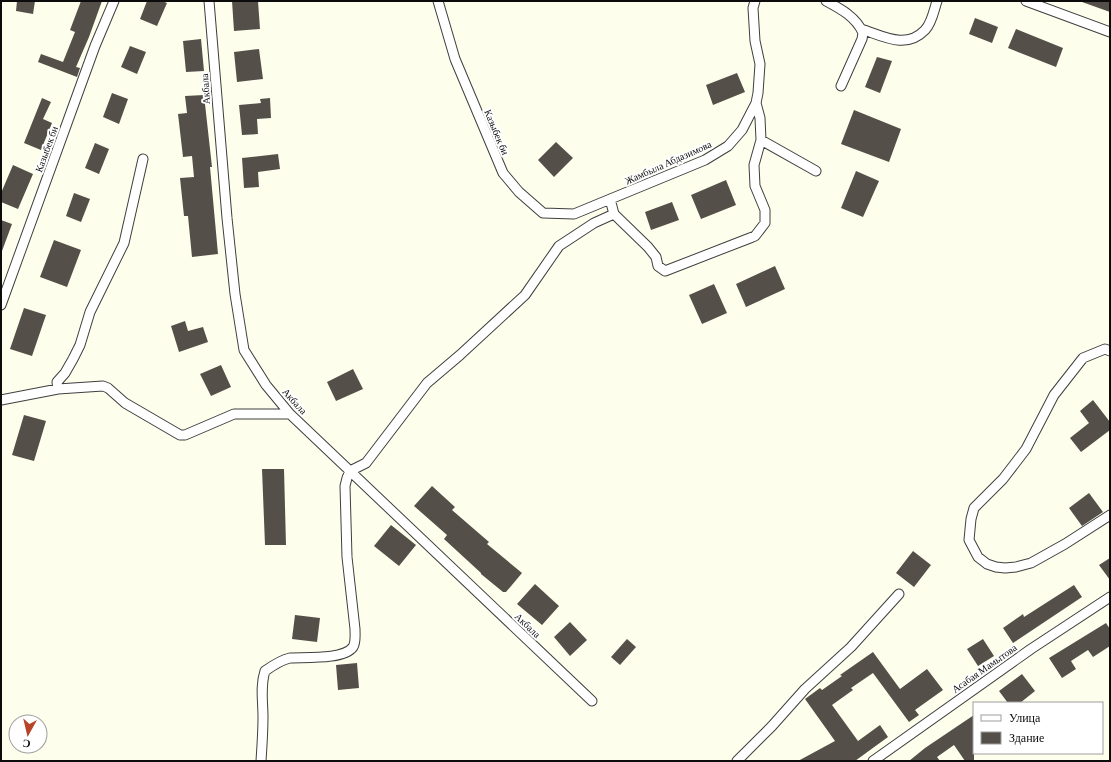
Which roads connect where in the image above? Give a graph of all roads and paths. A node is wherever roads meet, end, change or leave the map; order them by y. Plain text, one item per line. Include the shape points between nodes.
1 (114, 1) edge
2 (209, 1) edge
3 (438, 1) edge
4 (755, 1) edge
5 (826, 1) edge
6 (937, 1) edge
7 (1026, 1) edge
8 (861, 29) junction
9 (1110, 32) edge
10 (841, 86) dead end
11 (756, 103) junction
12 (761, 140) junction
13 (143, 159) dead end
14 (816, 171) dead end
15 (610, 199) junction
16 (589, 207) joint
17 (614, 214) junction
18 (1, 305) edge
19 (1110, 351) edge
20 (58, 389) junction
21 (1, 400) edge
22 (290, 414) junction
23 (350, 471) junction
24 (1110, 515) edge
25 (899, 594) dead end
26 (1110, 597) edge
27 (592, 701) dead end
28 (261, 761) edge
29 (737, 761) edge
30 (873, 761) edge

1 - 18 street, Казыбек би via 95,46
2 - 22 street, Акбала via 227,218 244,350 266,385
3 - 16 street, Казыбек би via 456,59 503,173 519,192 544,213 574,214
4 - 11 street via 755,42 760,64
5 - 8 street via 846,12
6 - 8 street via 925,30 911,40 901,42
7 - 9 street
8 - 10 street via 862,39
11 - 12 street
11 - 15 street, Жамбыла Абдазимова via 742,130 728,146 705,160
12 - 14 street
12 - 17 street via 754,165 755,186 765,210 765,223 755,236 665,271 658,266 656,257 648,247
13 - 20 street via 124,243 90,312 80,345 65,373 57,382
15 - 16 street, Жамбыла Абдазимова
15 - 17 street
17 - 23 street via 594,223 559,246 525,295 427,383 366,464
19 - 24 street via 1106,349 1083,358 1054,395 1026,449 974,508 969,540 978,557 988,564 1005,568 1016,567 1031,563
20 - 21 street
20 - 22 street via 103,386 180,435 234,414
22 - 23 street, Акбала
23 - 27 street, Акбала
23 - 28 street via 345,486 354,646 343,654 288,658 265,671 262,678
25 - 29 street
26 - 30 street, Асабая Мамытова via 1031,649

